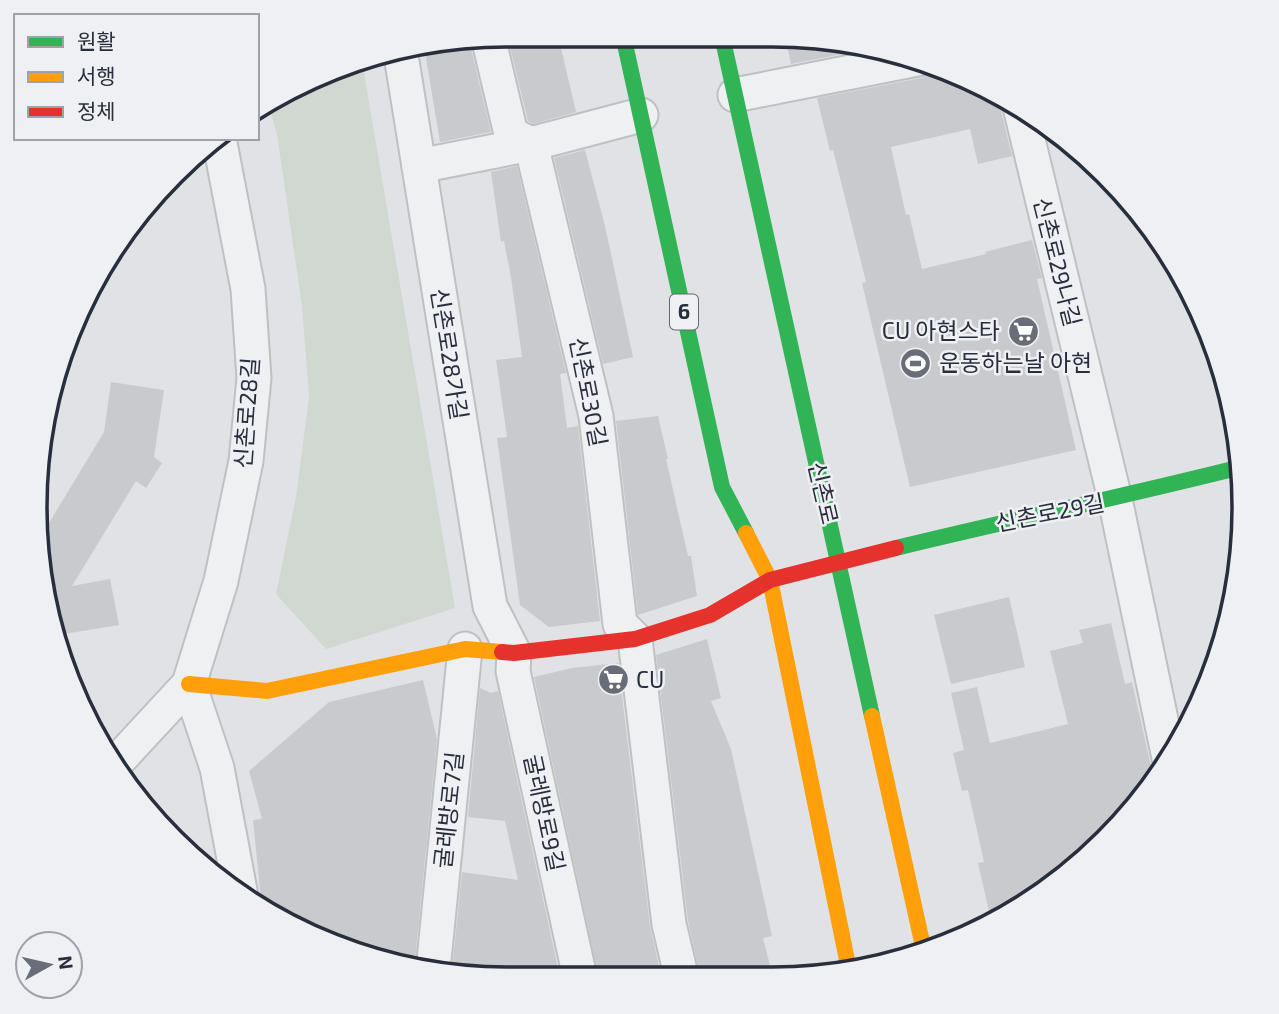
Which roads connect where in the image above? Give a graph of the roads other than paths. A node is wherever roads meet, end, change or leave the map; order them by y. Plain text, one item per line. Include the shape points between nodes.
1 (627, 47) edge
2 (724, 47) edge
3 (491, 48) edge
4 (402, 60) edge
5 (893, 64) edge
6 (735, 95) junction
7 (641, 115) junction
8 (1024, 123) edge
9 (531, 144) junction
10 (221, 147) edge
11 (419, 166) junction
12 (1230, 470) edge
13 (1115, 499) junction
14 (838, 562) junction
15 (770, 580) junction
16 (635, 639) junction
17 (465, 649) junction
18 (514, 653) junction
19 (189, 684) junction
20 (1166, 743) edge
21 (122, 757) edge
22 (238, 879) edge
23 (922, 941) edge
24 (847, 960) edge
25 (434, 961) edge
26 (578, 967) edge
27 (679, 967) edge

1 - 7 main road, 6
2 - 6 main road, 신촌로
3 - 9 street via 511,134
4 - 11 street, 신촌로28가길
5 - 6 street
6 - 14 main road, 신촌로
7 - 9 street
7 - 15 main road, 6 via 722,487
8 - 13 street, 신촌로29나길
9 - 11 street
9 - 16 street, 신촌로30길 via 596,416 620,624
10 - 19 street, 신촌로28길 via 248,289 254,378 246,461 221,581
11 - 18 street, 신촌로28가길 via 490,606
12 - 13 main road
13 - 14 main road, 신촌로29길
13 - 20 street, 신촌로29길
14 - 15 main road, 신촌로29길
14 - 23 main road, 신촌로
15 - 16 main road via 710,615
15 - 24 main road, 6
16 - 18 main road
16 - 27 street, 신촌로30길 via 669,924
17 - 18 main road
17 - 19 main road via 267,691
17 - 25 street, 굴레방로7길
18 - 26 street, 굴레방로9길 via 513,671
19 - 21 street
19 - 22 street via 217,768

